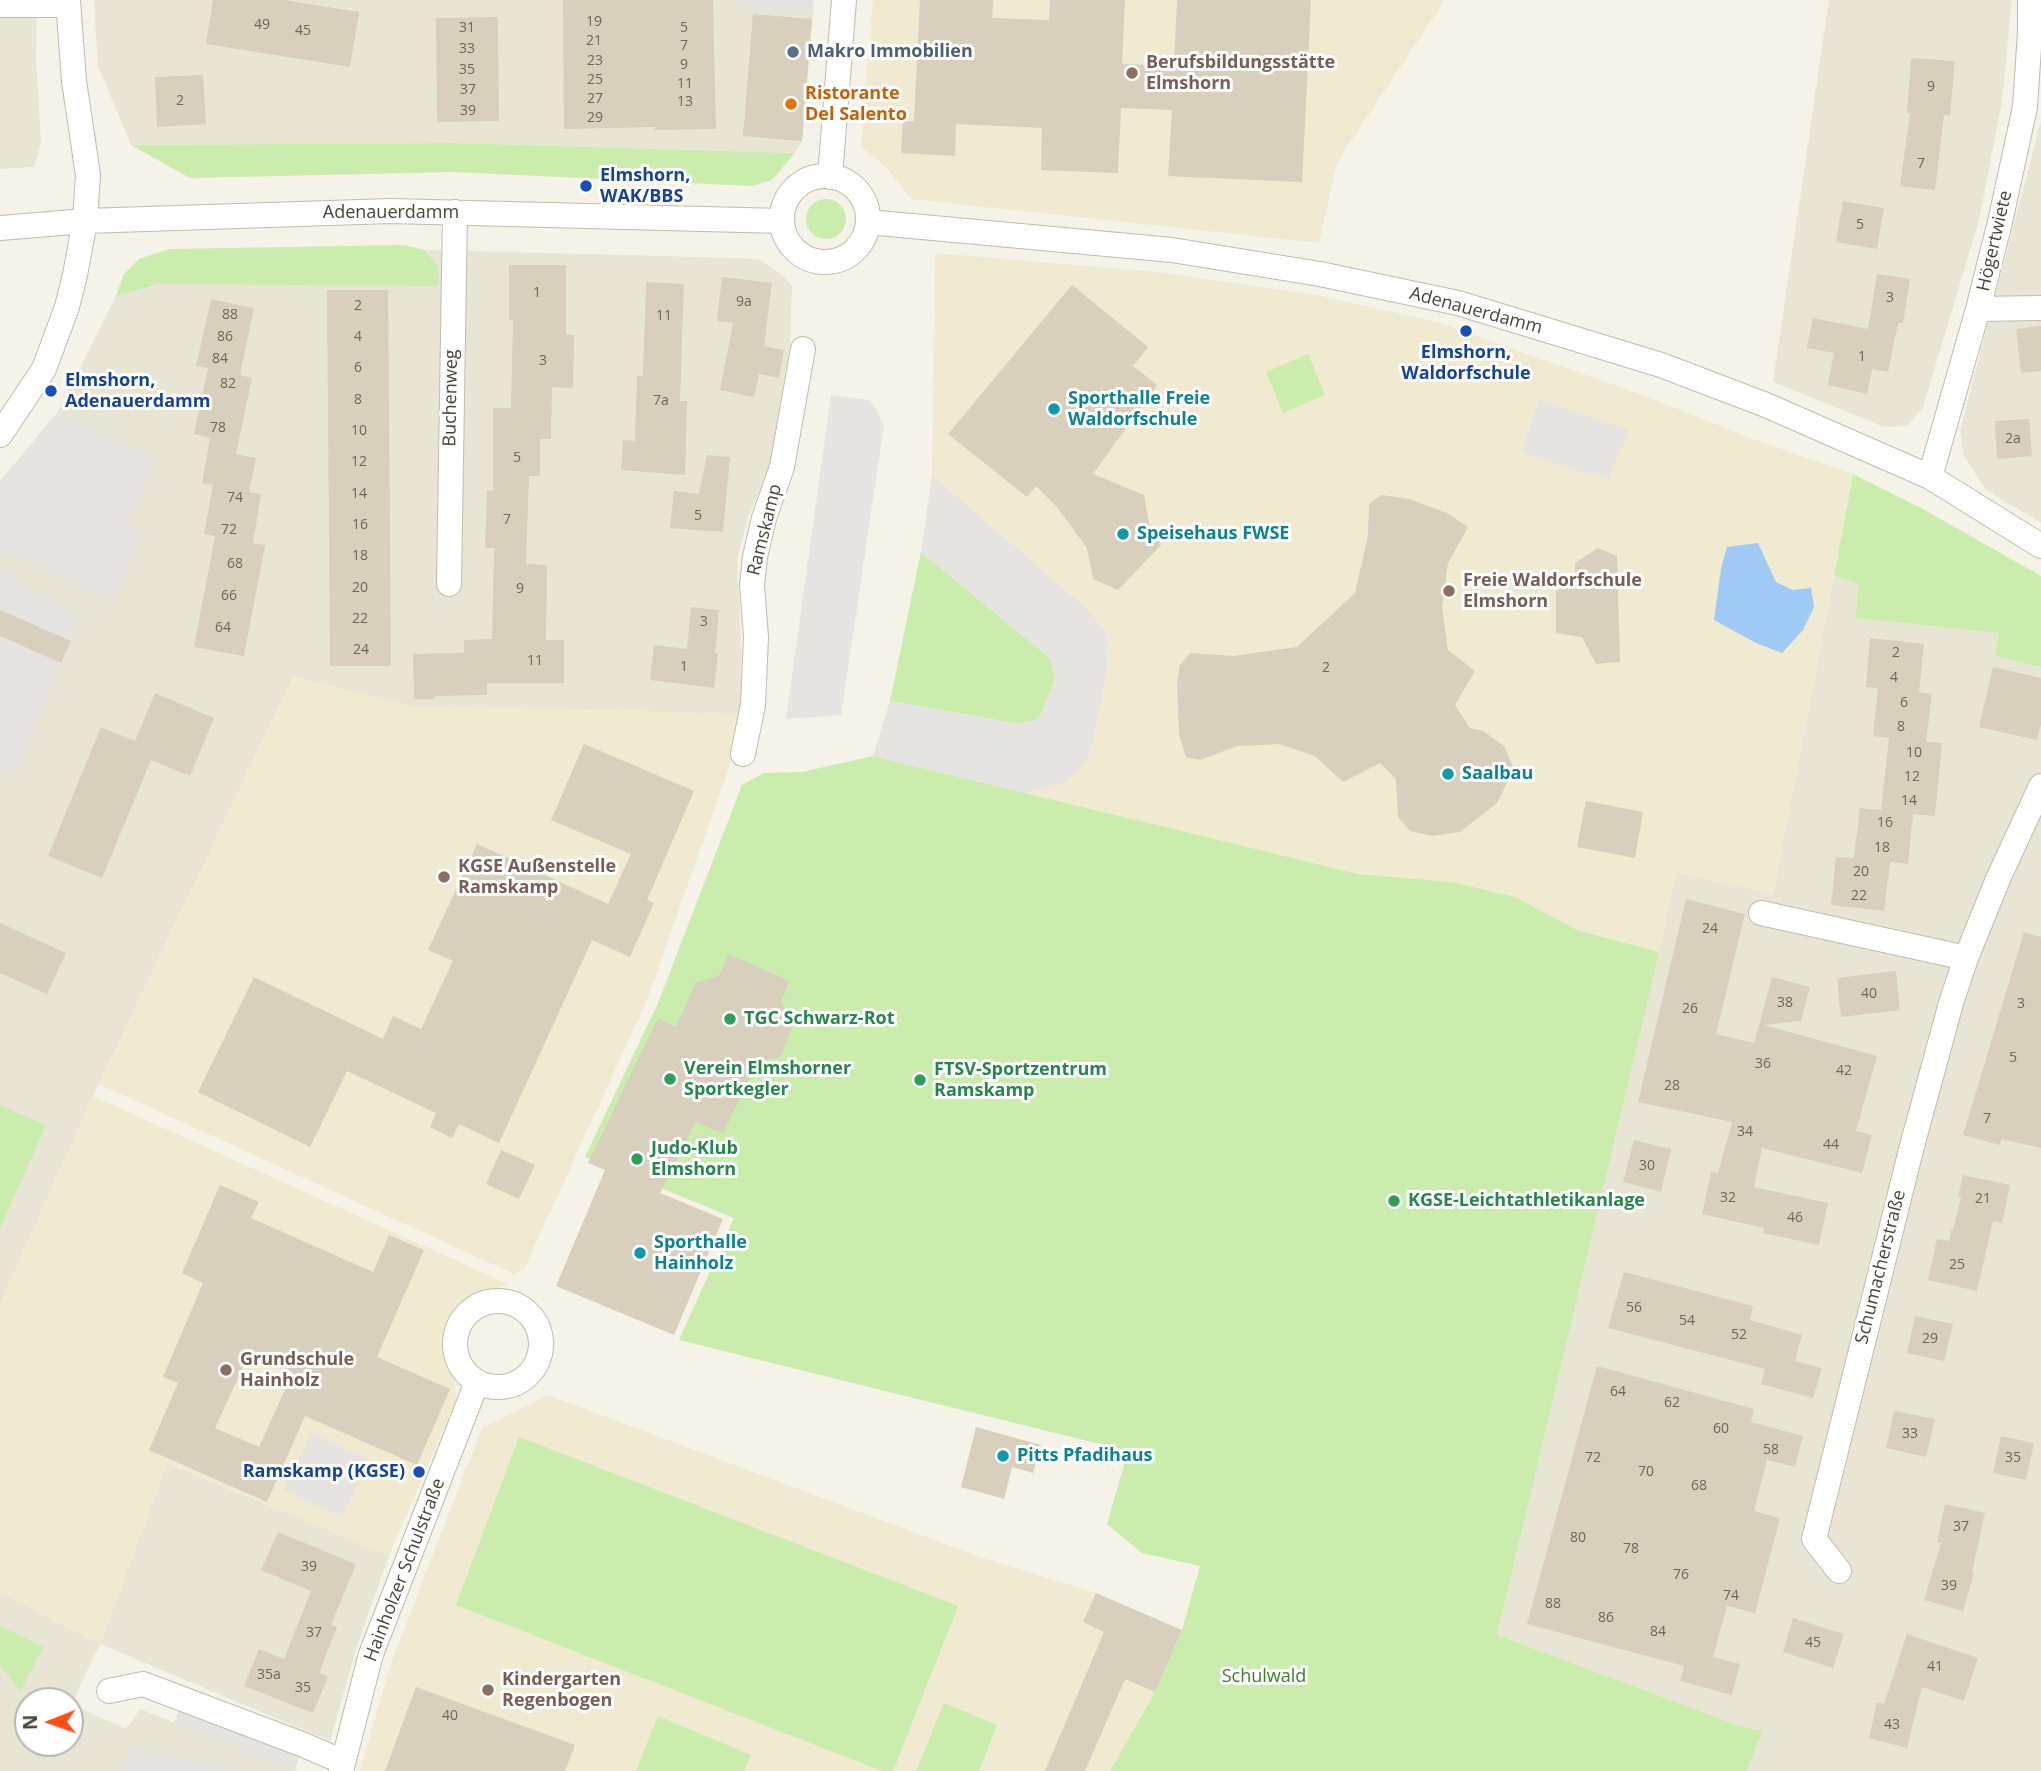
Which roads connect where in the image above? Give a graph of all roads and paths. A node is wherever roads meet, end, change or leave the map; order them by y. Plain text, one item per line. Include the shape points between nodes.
1 (844, 0) edge
2 (2030, 0) edge
3 (68, 2) edge
4 (0, 5) edge
5 (830, 177) junction
6 (455, 212) junction
7 (85, 221) junction
8 (782, 221) junction
9 (868, 222) junction
10 (0, 228) edge
11 (2041, 308) edge
12 (1978, 309) junction
13 (803, 349) dead end
14 (0, 435) edge
15 (1930, 477) junction
16 (2041, 546) edge
17 (449, 584) dead end
18 (743, 754) dead end
19 (2041, 786) edge
20 (1761, 913) dead end
21 (1966, 958) junction
22 (477, 1382) dead end
23 (1839, 1571) dead end
24 (109, 1691) dead end
25 (342, 1766) edge

1 - 5 street
2 - 12 street, Högertwiete via 2025,107
3 - 4 street
3 - 7 street via 88,175
5 - 8 street via 815,177 791,193
5 - 9 street via 854,187 867,209
6 - 7 street, Adenauerdamm
6 - 8 street, Adenauerdamm
6 - 17 street, Buchenweg
7 - 10 street, Adenauerdamm
7 - 14 street via 67,307 44,369
8 - 9 street via 794,249 821,262 835,261 858,247
9 - 15 street, Adenauerdamm via 1172,250 1458,303 1661,365
11 - 12 street
12 - 15 street, Högertwiete
13 - 18 street, Ramskamp via 782,467 755,557 752,585 757,637
15 - 16 street, Adenauerdamm
19 - 21 street, Schumacherstraße
20 - 21 street
21 - 23 street, Schumacherstraße via 1912,1146 1814,1539
22 - 25 street, Hainholzer Schulstraße via 371,1654
24 - 25 street, Hainholzer Schulstraße via 143,1684 304,1745

